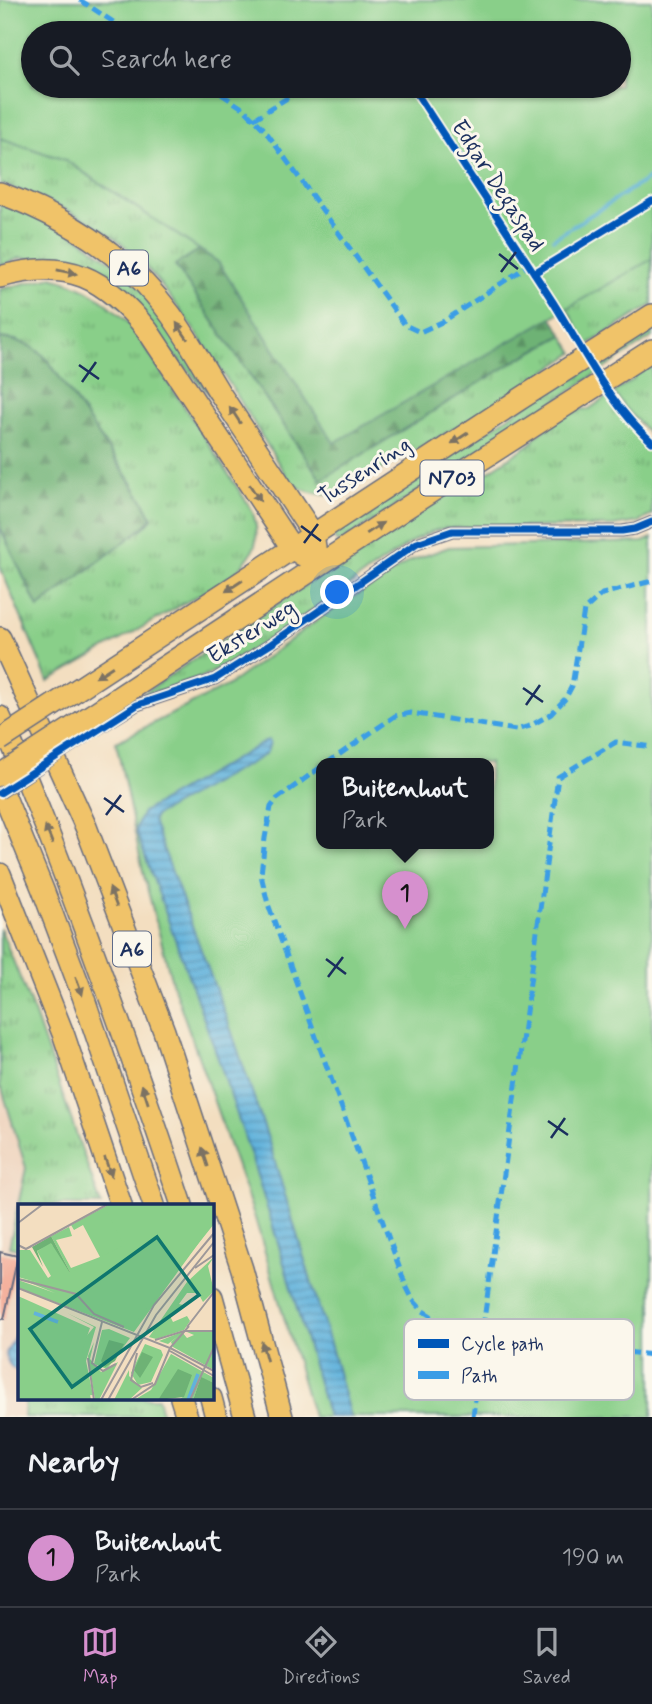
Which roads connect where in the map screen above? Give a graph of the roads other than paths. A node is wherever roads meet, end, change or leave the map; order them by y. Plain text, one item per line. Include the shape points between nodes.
1 (0, 193) edge
2 (0, 277) edge
3 (652, 315) edge
4 (652, 350) edge
5 (652, 522) edge
6 (313, 534) junction
7 (292, 548) junction
8 (318, 566) junction
9 (0, 638) edge
10 (0, 718) edge
11 (87, 727) junction
12 (0, 740) edge
13 (0, 775) edge
14 (0, 785) edge
15 (0, 793) edge
16 (0, 874) edge
17 (121, 1204) edge
18 (154, 1204) edge
19 (182, 1204) edge
20 (214, 1304) edge
21 (182, 1400) edge
22 (212, 1400) edge
23 (187, 1417) edge
24 (216, 1417) edge
25 (245, 1417) edge
26 (282, 1417) edge

6 -> 1 highway, A6 via 153,292 84,233
2 -> 7 highway, A6 via 45,269 72,272 100,284 118,299 157,345
3 -> 6 highway, Tussenring / N703
8 -> 4 highway, N703
5 - 11 street, Eksterweg via 622,531 452,531 417,543 215,679
6 - 7 highway, Tussenring / N703
6 - 8 highway, A6
7 - 8 highway, A6
7 -> 12 highway, Tussenring / N703, bridge
8 - 11 highway, N703
26 -> 9 highway, A6 via 242,1269 164,1031 86,827
19 -> 10 highway, A6 via 67,881
11 - 13 highway, N703, bridge
11 - 15 street, Eksterweg, bridge
14 -> 18 highway via 83,996
16 -> 17 highway via 64,1036
20 - 25 highway
21 - 23 highway
22 - 24 highway

